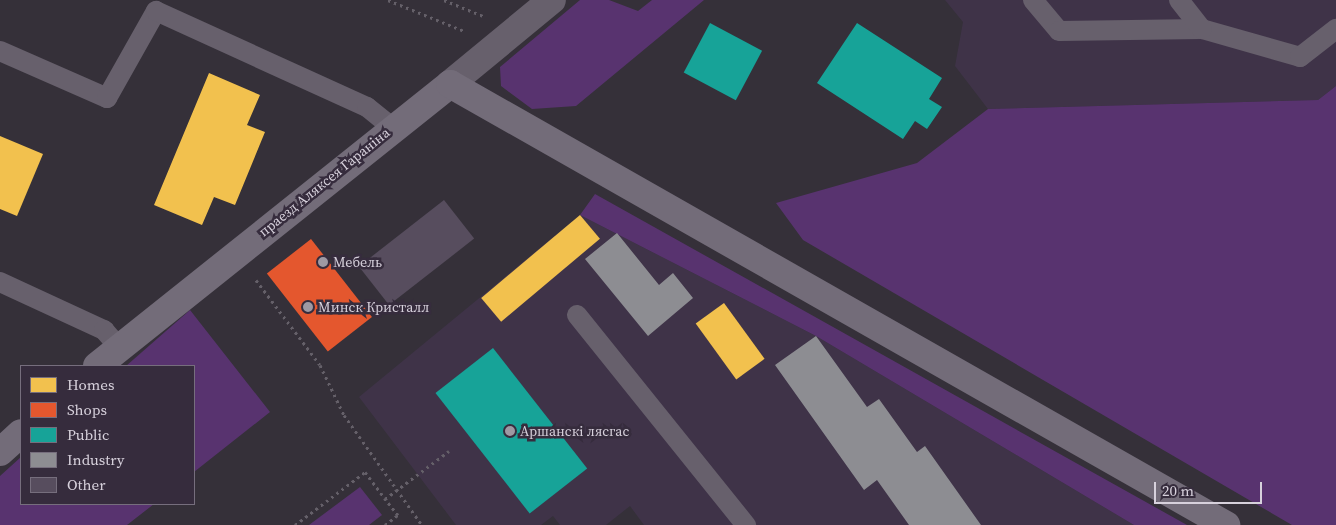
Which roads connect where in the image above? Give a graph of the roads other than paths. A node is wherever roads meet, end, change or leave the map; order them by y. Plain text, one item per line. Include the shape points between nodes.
1 (552, 0) edge
2 (1033, 0) edge
3 (1179, 0) edge
4 (1202, 29) junction
5 (1336, 29) edge
6 (0, 51) edge
7 (450, 84) junction
8 (392, 127) junction
9 (0, 282) edge
10 (577, 315) dead end
11 (119, 347) junction
12 (98, 365) edge
13 (20, 434) edge
14 (0, 452) edge
15 (746, 525) edge
16 (1226, 525) edge

1 - 7 street, праезд Аляксея Гараніна
2 - 4 lane via 1059,31
3 - 4 lane
4 - 5 lane via 1300,57
6 - 8 lane via 107,98 156,11 366,107
7 - 8 street, праезд Аляксея Гараніна
7 - 16 street
8 - 11 street, праезд Аляксея Гараніна
9 - 11 lane via 104,330
10 - 15 lane
11 - 12 street, праезд Аляксея Гараніна
13 - 14 street

